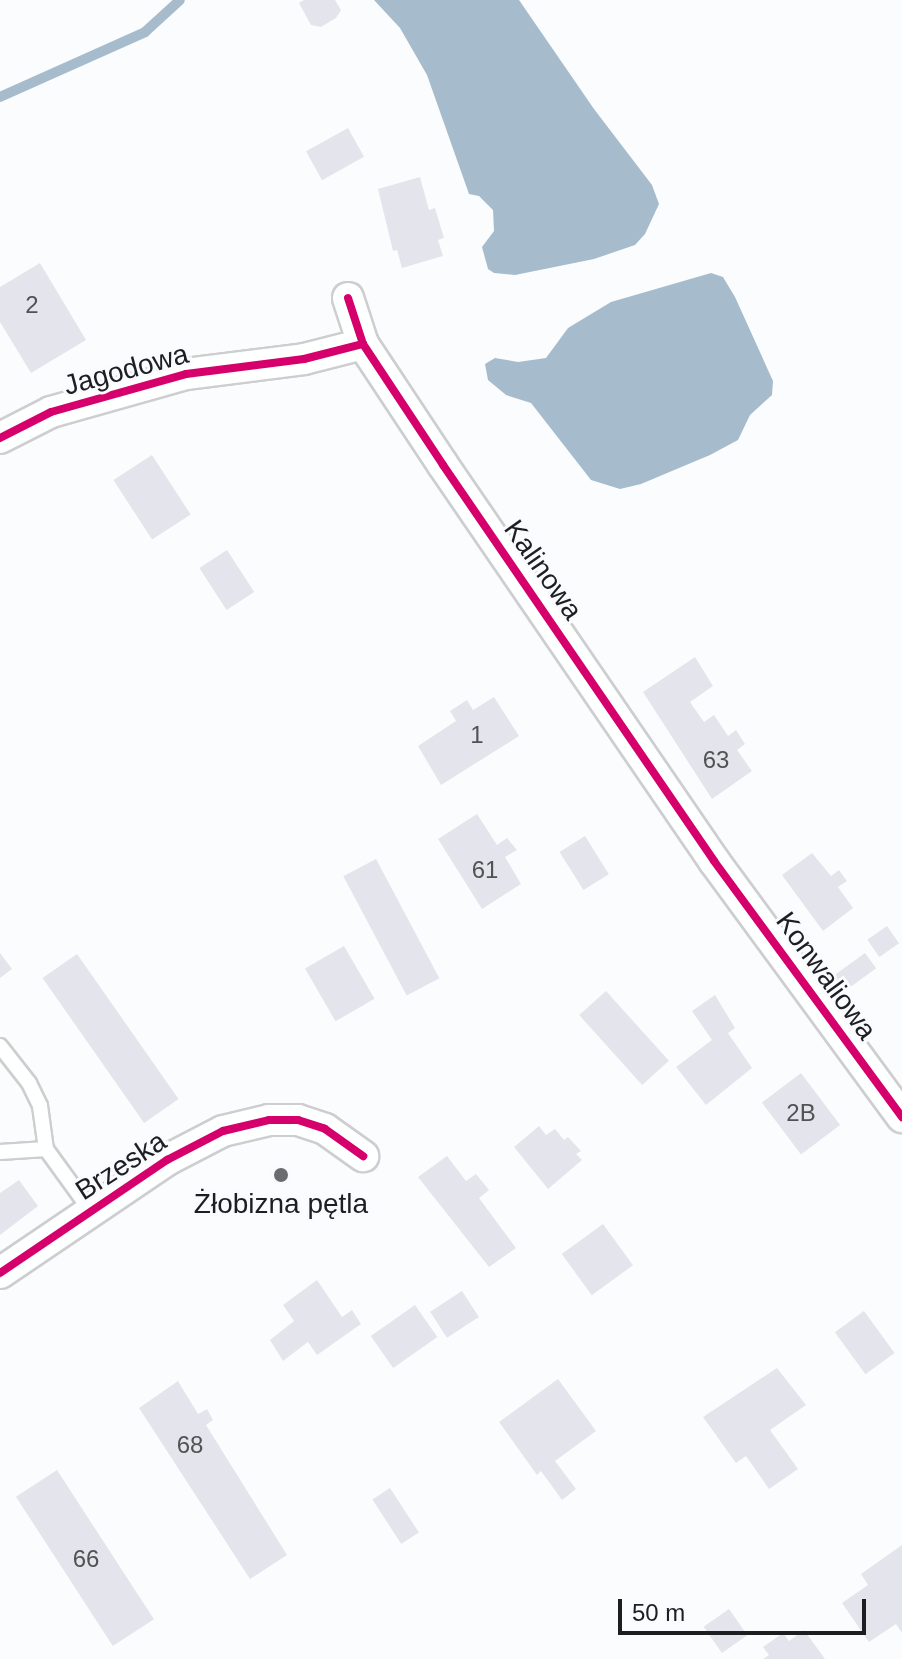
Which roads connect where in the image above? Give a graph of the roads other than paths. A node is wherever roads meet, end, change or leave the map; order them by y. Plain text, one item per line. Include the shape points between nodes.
1 (348, 298) dead end
2 (363, 344) junction
3 (0, 438) edge
4 (714, 861) joint
5 (0, 1046) edge
6 (902, 1117) edge
7 (46, 1149) junction
8 (0, 1152) edge
9 (363, 1156) dead end
10 (91, 1211) junction
11 (0, 1273) edge

1 - 2 street, Kalinowa
2 - 3 street, Jagodowa via 304,359 186,374 51,412
2 - 4 street, Kalinowa
4 - 6 street, Konwaliowa
5 - 7 lane via 40,1106
7 - 8 lane
7 - 10 lane
9 - 10 street, Brzeska via 325,1129 298,1120 269,1120 223,1131 167,1160
10 - 11 street, Brzeska

